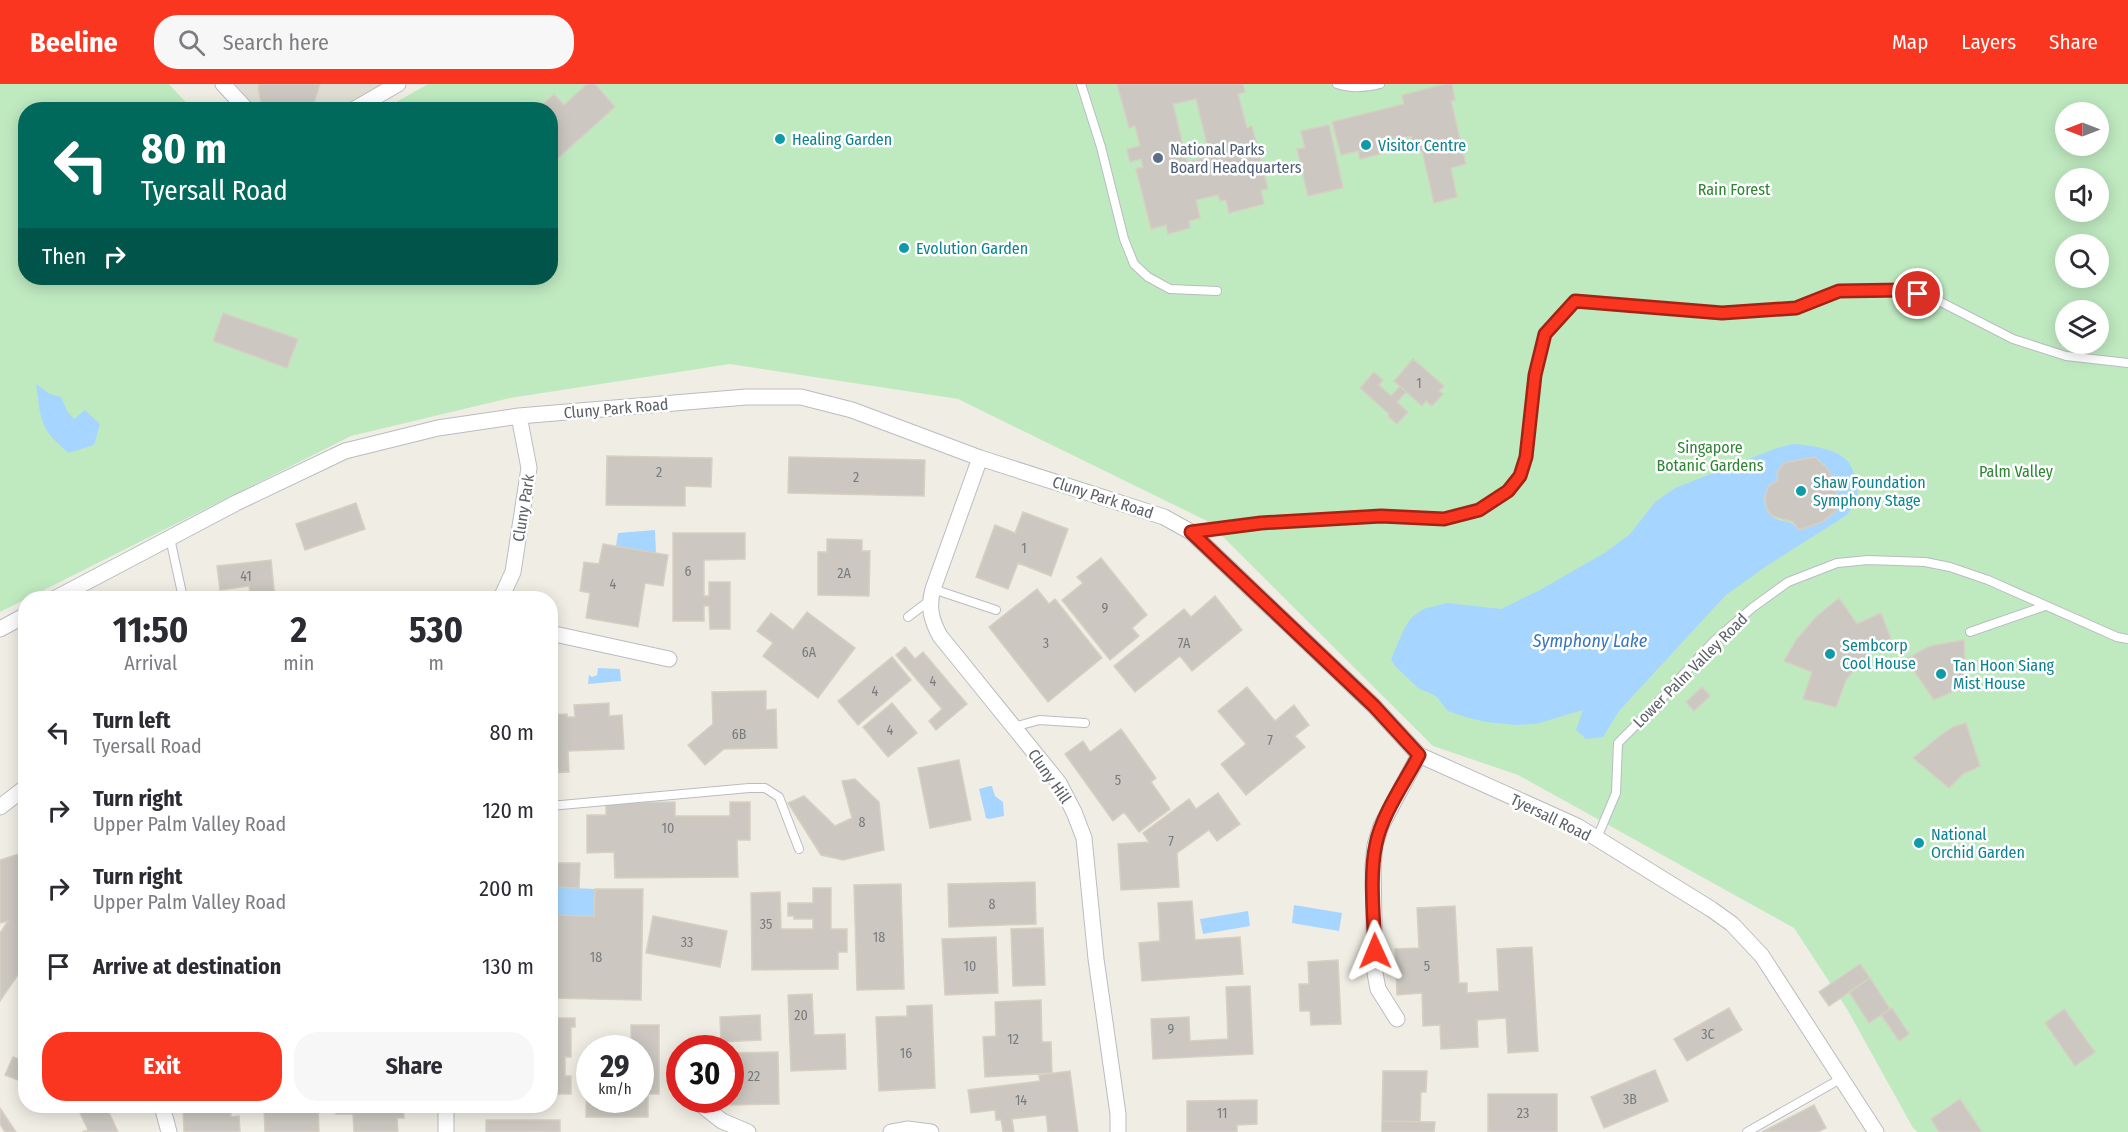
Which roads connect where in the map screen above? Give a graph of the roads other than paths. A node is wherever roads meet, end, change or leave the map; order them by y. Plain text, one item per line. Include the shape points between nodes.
1 (223, 84) edge
2 (398, 84) edge
3 (1081, 84) edge
4 (1337, 84) edge
5 (1380, 84) edge
6 (239, 102) edge
7 (367, 102) edge
8 (1217, 291) dead end
9 (2128, 363) edge
10 (519, 416) junction
11 (980, 458) junction
12 (1191, 532) junction
13 (170, 538) junction
14 (69, 591) edge
15 (181, 591) edge
16 (504, 591) edge
17 (931, 595) junction
18 (2045, 606) junction
19 (996, 610) dead end
20 (908, 617) dead end
21 (18, 619) edge
22 (0, 629) edge
23 (1970, 632) dead end
24 (558, 635) edge
25 (2128, 639) edge
26 (669, 659) dead end
27 (1085, 723) dead end
28 (1014, 727) junction
29 (1419, 755) junction
30 (18, 793) edge
31 (558, 805) edge
32 (0, 807) edge
33 (1597, 838) junction
34 (799, 849) dead end
35 (1397, 1019) dead end
36 (1842, 1078) junction
37 (164, 1113) edge
38 (446, 1113) edge
39 (713, 1113) edge
40 (169, 1132) edge
41 (446, 1132) edge
42 (748, 1132) edge
43 (891, 1132) edge
44 (931, 1132) edge
45 (1118, 1132) edge
46 (1747, 1132) edge
47 (1876, 1132) edge

1 - 6 street
2 - 7 street
3 - 8 lane via 1134,264 1170,289
4 - 5 lane via 1366,88
9 - 12 lane via 2066,356 2013,339 1933,298 1903,290 1839,291 1796,308 1722,313 1575,301 1545,334 1520,476 1508,491 1479,510 1444,519 1381,516 1261,523
10 - 11 street, Cluny Park Road via 746,397 801,397 852,410
10 - 13 street, Cluny Park Road via 438,428 345,451
10 - 16 street, Cluny Park via 529,468 513,572
11 - 12 street, Cluny Park Road via 1164,517
11 - 17 street
12 - 29 street, Tyersall Road via 1374,706
13 - 14 street, Cluny Park Road
13 - 15 lane
17 - 19 lane
17 - 20 lane
17 - 28 street, Cluny Hill via 933,624 940,636
18 - 23 lane
18 - 25 lane, Lower Palm Valley Road
18 - 33 lane, Lower Palm Valley Road via 1988,580 1925,562 1836,563 1788,582 1714,641 1618,743 1616,793
21 - 22 street
24 - 26 street
27 - 28 lane via 1039,720
28 - 45 street, Cluny Hill via 1059,783 1084,838
29 - 33 street, Tyersall Road
29 - 35 street via 1381,826 1373,866 1375,973 1378,989
30 - 32 street
31 - 34 lane via 765,788 779,797
33 - 36 street, Tyersall Road via 1732,924 1762,956
36 - 46 lane
36 - 47 street, Tyersall Road
37 - 40 street
38 - 41 street
39 - 42 street
43 - 44 street

